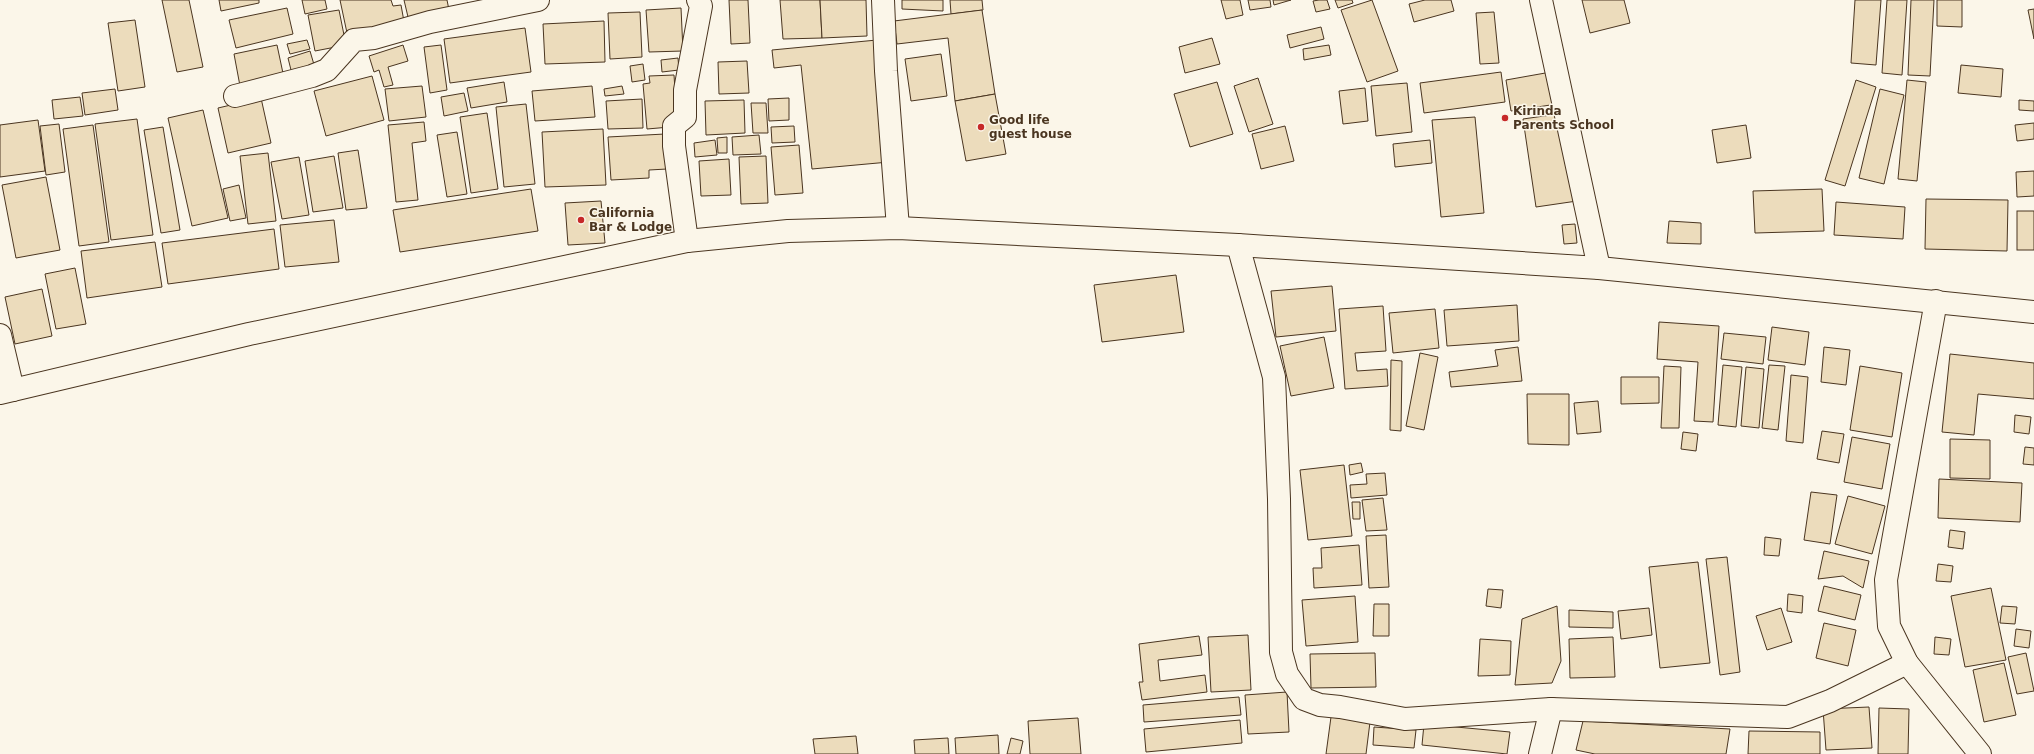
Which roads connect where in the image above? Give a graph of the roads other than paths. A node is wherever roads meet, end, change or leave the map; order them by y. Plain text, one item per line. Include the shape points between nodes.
1 (538, 0) edge
2 (698, 0) edge
3 (883, 0) edge
4 (1541, 0) edge
5 (476, 6) edge
6 (235, 96) dead end
7 (898, 228) junction
8 (687, 241) junction
9 (1238, 245) junction
10 (1599, 268) junction
11 (1936, 301) junction
12 (2034, 312) edge
13 (0, 335) edge
14 (6, 392) edge
15 (1907, 663) junction
16 (1551, 709) junction
17 (1540, 754) edge
18 (1980, 754) edge

1 - 5 street
2 - 8 street via 702,6 685,90 686,117 674,126 674,146
3 - 7 street
4 - 10 street
5 - 6 street via 374,38 354,40 327,70
7 - 8 street via 788,232
7 - 9 street
8 - 14 street via 249,334
9 - 10 street
9 - 16 street via 1274,377 1281,652 1287,674 1304,699 1320,705 1405,719
10 - 11 street
11 - 12 street
11 - 15 street via 1886,580 1889,626
13 - 14 street
15 - 16 street via 1830,701 1788,717
15 - 18 street
16 - 17 street

